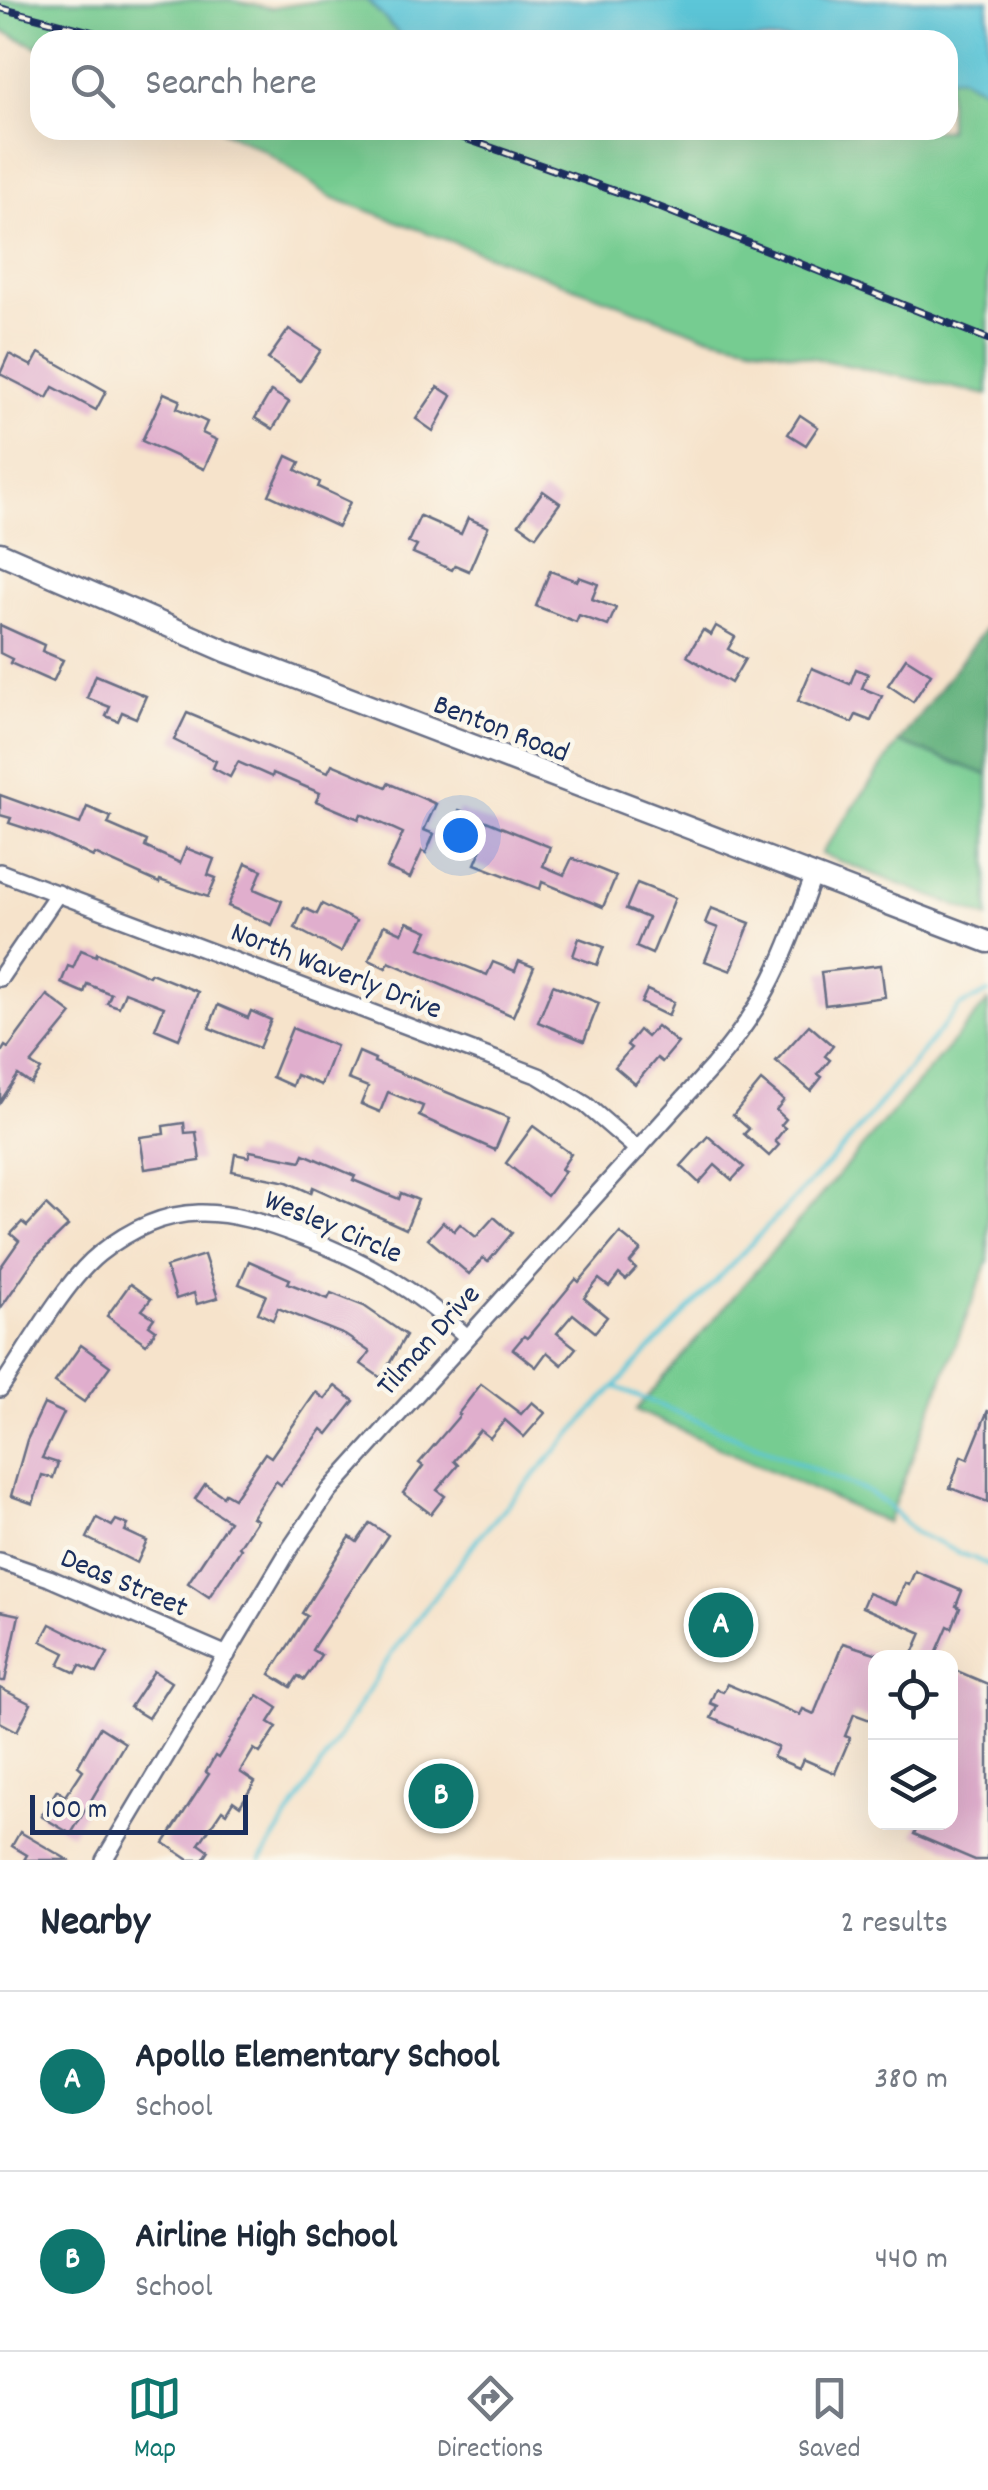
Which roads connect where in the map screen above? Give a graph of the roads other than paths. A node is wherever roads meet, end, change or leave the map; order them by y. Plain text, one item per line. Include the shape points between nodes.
1 (0, 553) edge
2 (0, 872) edge
3 (812, 877) junction
4 (58, 894) junction
5 (988, 942) edge
6 (0, 978) edge
7 (638, 1150) junction
8 (466, 1336) junction
9 (0, 1388) edge
10 (0, 1561) edge
11 (226, 1656) junction
12 (104, 1860) edge

1 - 3 main road, Benton Road via 228,652
2 - 4 street, North Waverly Drive
3 - 5 main road, Benton Road
3 - 7 street, Tilman Drive via 784,957 751,1020
4 - 6 street
4 - 7 street, North Waverly Drive via 540,1076 586,1104
7 - 8 street, Tilman Drive
8 - 9 street, Wesley Circle via 412,1290 356,1258 257,1220 190,1213 139,1228 88,1264
8 - 11 street, Tilman Drive via 328,1491
10 - 11 street, Deas Street
11 - 12 street, Tilman Drive

